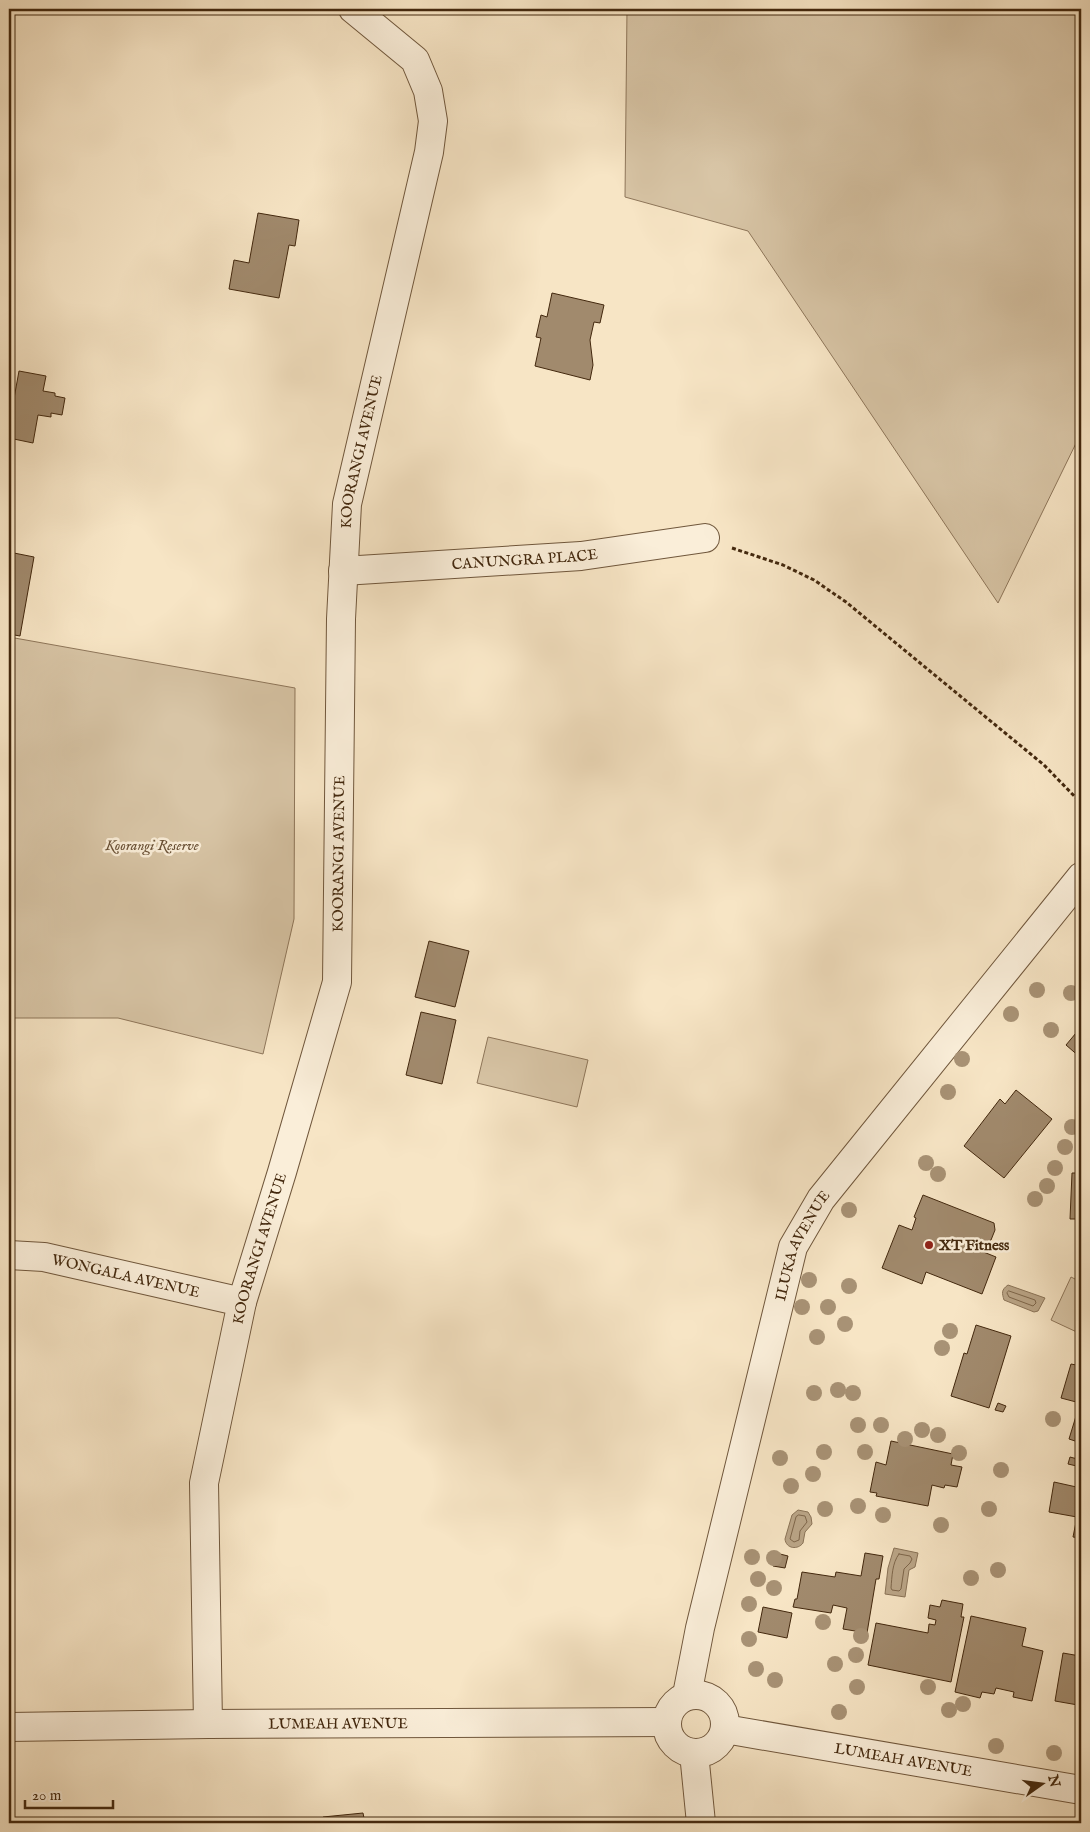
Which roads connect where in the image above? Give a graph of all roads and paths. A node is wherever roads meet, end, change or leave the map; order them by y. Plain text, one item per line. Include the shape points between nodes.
1 (352, 9) edge
2 (704, 538) dead end
3 (747, 553) dead end
4 (344, 572) junction
5 (1081, 803) edge
6 (1081, 878) edge
7 (9, 1255) edge
8 (242, 1302) junction
9 (687, 1695) junction
10 (667, 1722) junction
11 (208, 1724) junction
12 (9, 1727) edge
13 (725, 1730) junction
14 (694, 1753) junction
15 (1081, 1790) edge
16 (701, 1823) edge

1 - 4 street, KOORANGI AVENUE via 415,60 428,91 433,121 429,152 347,504
2 - 4 street, CANUNGRA PLACE via 581,556
3 - 5 path via 814,580 846,602 1044,765
4 - 8 street, KOORANGI AVENUE via 337,982
6 - 9 street, ILUKA AVENUE via 821,1199 793,1247 700,1628
7 - 8 street, WONGALA AVENUE via 44,1257
8 - 11 street, KOORANGI AVENUE via 204,1483
9 - 10 street via 672,1706
9 - 13 street via 704,1695 719,1704
10 - 11 street, LUMEAH AVENUE
10 - 14 street via 668,1731 677,1746
11 - 12 street, LUMEAH AVENUE
13 - 14 street via 718,1744 703,1753
13 - 15 street, LUMEAH AVENUE
14 - 16 street

